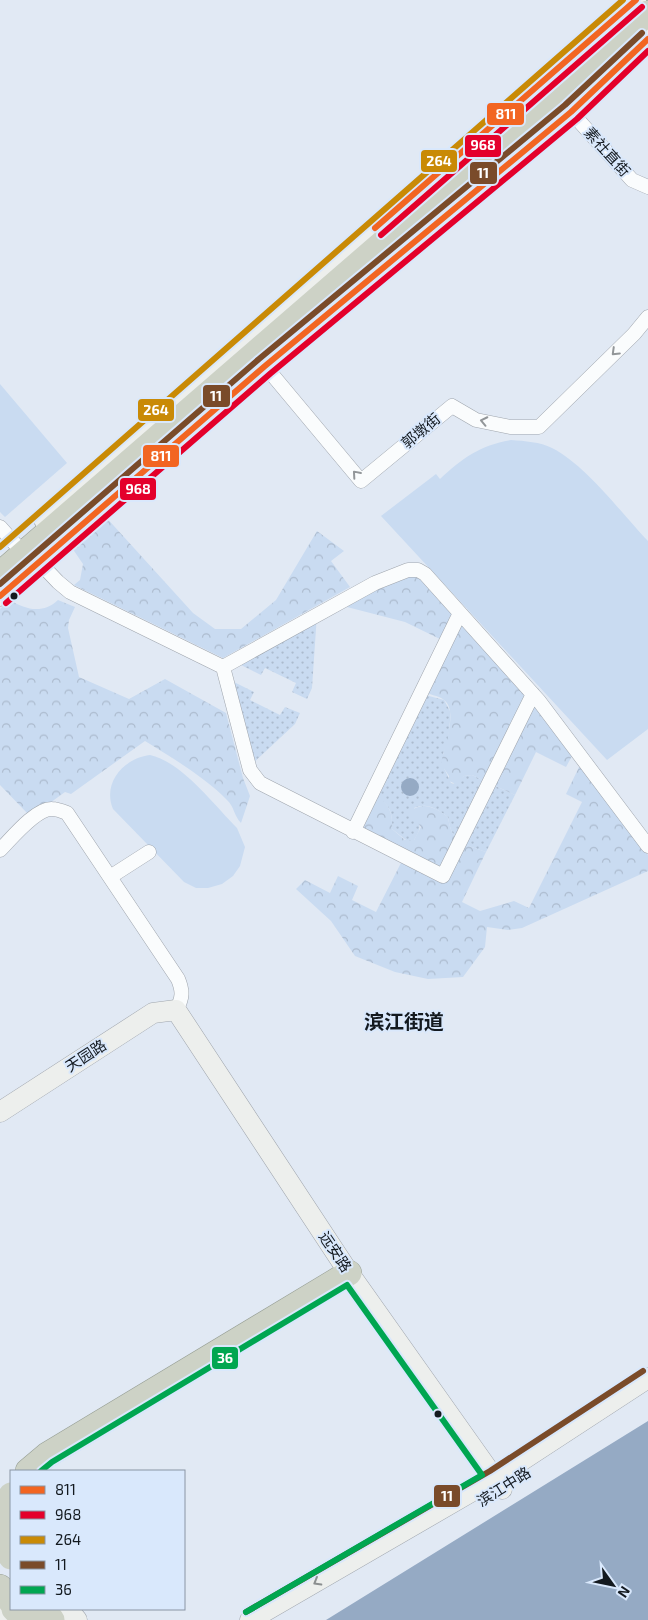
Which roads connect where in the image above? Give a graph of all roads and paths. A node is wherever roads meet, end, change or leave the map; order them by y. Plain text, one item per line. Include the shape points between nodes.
1 (636, 0) edge
2 (648, 13) edge
3 (648, 34) edge
4 (648, 38) edge
5 (571, 112) junction
6 (450, 185) junction
7 (648, 186) edge
8 (648, 316) edge
9 (265, 366) junction
10 (0, 527) edge
11 (16, 545) junction
12 (0, 559) edge
13 (39, 562) junction
14 (0, 574) edge
15 (0, 596) edge
16 (460, 613) junction
17 (223, 667) junction
18 (533, 694) junction
19 (354, 832) junction
20 (648, 846) edge
21 (0, 850) edge
22 (149, 852) dead end
23 (110, 877) junction
24 (176, 1010) junction
25 (0, 1112) edge
26 (349, 1273) junction
27 (648, 1378) edge
28 (648, 1394) edge
29 (29, 1470) edge
30 (498, 1484) junction
31 (10, 1498) edge
32 (0, 1522) edge
33 (10, 1535) edge
34 (0, 1554) edge
35 (10, 1554) edge
36 (10, 1567) edge
37 (0, 1587) edge
38 (0, 1594) edge
39 (10, 1602) edge
40 (10, 1603) edge
41 (20, 1610) edge
42 (69, 1610) edge
43 (0, 1612) edge
44 (39, 1615) edge
45 (7, 1620) edge
46 (77, 1620) edge
47 (250, 1620) edge
48 (278, 1620) edge

1 - 11 main road
2 - 6 highway
3 - 6 highway via 533,126
4 - 5 main road
5 - 7 street, 素社直街 via 632,180
5 - 9 main road
6 - 14 highway
8 -> 9 street, 郭墩街 via 634,334 539,428 476,420 452,406 361,481
9 - 13 main road
10 - 11 street
11 - 12 main road
13 - 15 main road
13 - 17 street via 70,592
16 - 17 street via 424,574 408,570 375,583
16 - 18 street
16 - 19 street
17 - 19 street via 249,767 255,778 268,788
18 - 19 street via 443,876
18 - 20 street
21 - 23 street via 35,816 50,808 58,809 67,813
22 - 23 street
23 - 24 street via 178,979 182,998
24 - 25 main road, 天园路 via 153,1013
24 - 26 main road, 远安路
26 - 29 highway via 47,1455
26 - 30 main road, 远安路
27 - 30 main road, 滨江中路
28 - 30 main road, 滨江中路
30 -> 47 main road, 滨江中路
30 - 48 main road, 滨江中路
31 - 35 highway, bridge via 4,1537
32 - 33 main road
34 - 36 highway
37 - 39 highway
38 - 40 highway
41 - 44 highway
42 - 46 main road
43 - 45 main road

